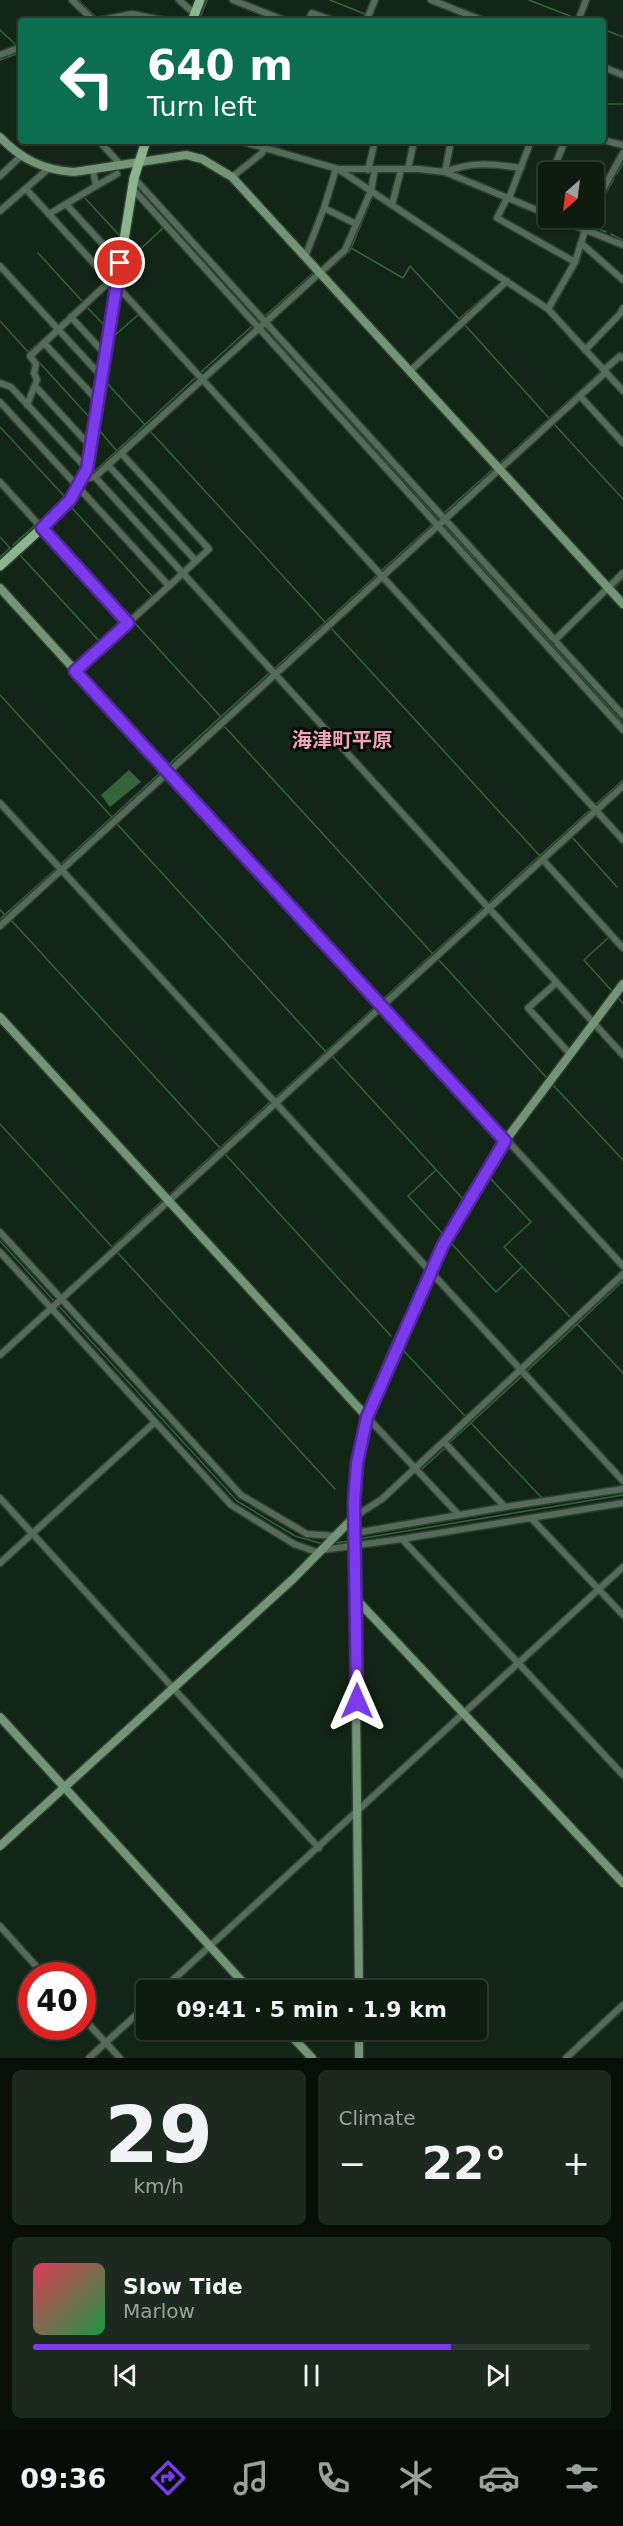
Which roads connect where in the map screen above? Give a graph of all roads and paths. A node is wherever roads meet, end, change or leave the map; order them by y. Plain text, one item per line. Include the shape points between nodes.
1 (72, 0) edge
2 (179, 0) edge
3 (200, 0) edge
4 (232, 0) edge
5 (375, 0) edge
6 (431, 0) edge
7 (586, 0) edge
8 (92, 18) edge
9 (111, 18) edge
10 (152, 18) edge
11 (194, 18) edge
12 (272, 18) edge
13 (310, 18) edge
14 (326, 18) edge
15 (367, 18) edge
16 (476, 18) edge
17 (579, 18) edge
18 (18, 50) edge
19 (0, 55) edge
20 (606, 68) edge
21 (623, 75) edge
22 (0, 137) edge
23 (606, 141) edge
24 (102, 144) edge
25 (145, 144) edge
26 (250, 144) edge
27 (265, 144) edge
28 (375, 144) edge
29 (413, 144) edge
30 (450, 144) edge
31 (530, 144) edge
32 (564, 144) edge
33 (623, 145) edge
34 (264, 148) junction
35 (623, 153) edge
36 (21, 156) junction
37 (139, 160) junction
38 (556, 162) edge
39 (120, 164) junction
40 (521, 168) junction
41 (48, 169) junction
42 (337, 169) junction
43 (405, 169) junction
44 (93, 170) junction
45 (372, 170) junction
46 (445, 172) junction
47 (117, 174) dead end
48 (0, 176) edge
49 (232, 177) junction
50 (134, 178) junction
51 (96, 186) junction
52 (132, 188) junction
53 (604, 188) edge
54 (26, 189) junction
55 (371, 191) junction
56 (508, 198) junction
57 (66, 204) junction
58 (392, 205) junction
59 (324, 208) junction
60 (538, 210) edge
61 (0, 211) edge
62 (49, 214) junction
63 (356, 224) junction
64 (585, 229) joint
65 (582, 243) junction
66 (623, 245) edge
67 (305, 257) junction
68 (575, 262) junction
69 (120, 263) junction
70 (0, 266) edge
71 (320, 273) junction
72 (623, 280) edge
73 (507, 281) junction
74 (115, 283) junction
75 (623, 308) edge
76 (548, 309) junction
77 (71, 317) junction
78 (261, 325) junction
79 (58, 330) junction
80 (44, 343) junction
81 (585, 350) junction
82 (106, 355) junction
83 (623, 358) edge
84 (410, 371) junction
85 (605, 371) junction
86 (102, 378) junction
87 (201, 379) junction
88 (0, 383) edge
89 (36, 387) junction
90 (623, 391) edge
91 (580, 396) junction
92 (98, 401) junction
93 (0, 402) edge
94 (27, 405) junction
95 (623, 443) edge
96 (91, 447) junction
97 (121, 453) junction
98 (108, 465) junction
99 (500, 470) junction
100 (95, 477) junction
101 (83, 479) junction
102 (0, 482) edge
103 (442, 523) junction
104 (42, 528) junction
105 (196, 561) junction
106 (0, 566) edge
107 (182, 573) junction
108 (623, 573) edge
109 (383, 577) junction
110 (169, 586) junction
111 (0, 588) edge
112 (610, 590) junction
113 (623, 604) edge
114 (128, 623) junction
115 (556, 641) junction
116 (75, 671) junction
117 (275, 675) junction
118 (623, 715) edge
119 (623, 730) edge
120 (168, 772) junction
121 (623, 786) edge
122 (0, 803) edge
123 (596, 811) junction
124 (623, 840) edge
125 (543, 860) junction
126 (61, 870) junction
127 (489, 909) junction
128 (0, 926) edge
129 (623, 948) edge
130 (556, 983) junction
131 (623, 984) edge
132 (382, 1006) junction
133 (0, 1017) edge
134 (593, 1023) junction
135 (570, 1054) junction
136 (623, 1055) edge
137 (275, 1104) junction
138 (505, 1141) junction
139 (168, 1201) junction
140 (0, 1232) edge
141 (0, 1252) edge
142 (623, 1266) edge
143 (429, 1273) junction
144 (623, 1274) edge
145 (61, 1300) junction
146 (52, 1307) junction
147 (0, 1355) edge
148 (520, 1370) junction
149 (367, 1417) junction
150 (155, 1422) junction
151 (444, 1442) junction
152 (415, 1468) junction
153 (623, 1481) edge
154 (623, 1489) edge
155 (0, 1498) edge
156 (623, 1503) edge
157 (505, 1507) junction
158 (459, 1515) junction
159 (354, 1517) junction
160 (531, 1518) junction
161 (32, 1533) junction
162 (332, 1538) junction
163 (402, 1539) junction
164 (355, 1540) junction
165 (320, 1551) junction
166 (0, 1563) edge
167 (623, 1566) edge
168 (599, 1590) junction
169 (356, 1599) junction
170 (623, 1615) edge
171 (519, 1663) junction
172 (173, 1687) junction
173 (464, 1714) junction
174 (0, 1717) edge
175 (623, 1775) edge
176 (64, 1787) junction
177 (357, 1813) junction
178 (0, 1846) edge
179 (319, 1848) junction
180 (623, 1883) edge
181 (0, 1926) edge
182 (210, 1946) junction
183 (32, 1962) edge
184 (173, 1980) edge
185 (241, 1980) edge
186 (358, 1980) edge
187 (623, 2005) edge
188 (136, 2015) edge
189 (96, 2032) edge
190 (295, 2040) edge
191 (359, 2040) edge
192 (106, 2043) junction
193 (89, 2058) edge
194 (120, 2058) edge
195 (312, 2058) edge
196 (359, 2058) edge
197 (566, 2058) edge

1 - 8 street
2 - 11 street
3 - 11 main road
4 - 12 street
5 - 15 street
6 - 16 street
7 - 17 street
9 - 10 street via 132,14
13 - 14 street via 312,13
18 - 19 street
20 - 21 street
22 - 36 street
23 - 33 street
24 - 39 street
25 - 37 main road
26 - 34 street
27 - 34 street
28 - 45 street
29 - 43 street
30 - 46 street
31 - 40 street
32 - 38 street
34 - 42 street
34 - 49 street
35 - 53 street
36 - 41 street
36 - 48 street
37 - 39 street
37 - 49 street via 186,156 202,159
37 - 50 main road
39 - 44 street
40 - 46 street via 483,162
40 - 56 street
41 - 44 street
41 - 54 street
42 - 45 street
42 - 55 street
42 - 59 street
43 - 45 street
43 - 46 street
43 - 58 street
44 - 51 street
45 - 55 street
46 - 56 street
47 - 51 street
49 - 67 street
50 - 52 main road
50 - 78 street
51 - 57 street
52 - 69 main road
52 - 78 street
54 - 61 street
54 - 62 street
55 - 58 street
55 - 63 street
56 - 60 street
56 - 68 street via 497,218
57 - 62 street
57 - 69 street
58 - 73 street
59 - 63 street
59 - 67 street
62 - 74 street
63 - 71 street via 345,250
64 - 65 street
64 - 66 street
65 - 68 street
65 - 72 street
67 - 71 street
68 - 76 street
69 - 74 main road
70 - 79 street
71 - 78 street
71 - 84 street
73 - 76 street
73 - 84 street
74 - 77 street
74 - 82 main road
74 - 87 street
75 - 81 street
76 - 81 street
77 - 79 street
77 - 82 street
78 - 87 street
78 - 103 street
79 - 80 street
79 - 86 street
80 - 89 street via 30,356 36,364
80 - 92 street
81 - 85 street
82 - 86 main road
83 - 85 street via 620,356
84 - 99 street
85 - 90 street
85 - 91 street
86 - 92 main road
87 - 97 street
87 - 109 street
88 - 94 street via 11,387
89 - 94 street
89 - 96 street
91 - 95 street
91 - 99 street
92 - 96 main road
93 - 101 street
94 - 101 street
96 - 101 main road
97 - 98 street
97 - 105 street via 209,549
98 - 100 street
98 - 105 street
99 - 103 street
99 - 112 street
100 - 101 street
100 - 107 street
101 - 104 main road via 66,506
101 - 110 street
102 - 104 street
103 - 109 street
103 - 115 street
103 - 119 street
104 - 106 main road
104 - 114 street
105 - 107 street
107 - 110 street
107 - 117 street
108 - 112 street
109 - 117 street
109 - 123 street
110 - 114 street
111 - 116 street
112 - 113 street
112 - 115 street
114 - 116 street
115 - 118 street
116 - 120 street
117 - 120 street
117 - 127 street
120 - 126 street
120 - 132 street
121 - 123 street
122 - 126 street
123 - 124 street
123 - 125 street
125 - 127 street
125 - 129 street
126 - 128 street
126 - 137 street
127 - 130 street
127 - 132 street
130 - 134 street
130 - 135 street via 528,1008
131 - 134 street
132 - 137 street
132 - 138 street
133 - 139 street
134 - 135 street
134 - 136 street
135 - 138 street
137 - 139 street
137 - 143 street
138 - 142 street
138 - 143 street
139 - 145 street
139 - 149 street
140 - 145 street
141 - 146 street
143 - 148 street
143 - 149 street
144 - 148 street
145 - 146 street
145 - 162 street via 241,1495 307,1534
146 - 147 street
146 - 150 street
148 - 151 street
148 - 153 street
149 - 152 street
149 - 159 street via 357,1463
150 - 161 street
150 - 165 street via 239,1512 294,1544
151 - 152 street
151 - 157 street
152 - 158 street
152 - 159 street via 371,1508
154 - 157 street
155 - 161 street
156 - 160 street
157 - 158 street
158 - 164 street
159 - 162 street
159 - 164 street
160 - 163 street
160 - 168 street
161 - 166 street
161 - 172 street
162 - 165 street
163 - 164 street
163 - 171 street
164 - 165 street
164 - 169 street
165 - 172 street
167 - 168 street
168 - 170 street
168 - 171 street
169 - 173 street
169 - 177 street
171 - 173 street
171 - 175 street
172 - 176 street
172 - 179 street
173 - 177 street
173 - 180 street
174 - 176 street
176 - 178 street
176 - 182 street
177 - 179 street
177 - 186 street
179 - 182 street
181 - 183 street
182 - 184 street
182 - 185 street
187 - 197 street
188 - 192 street
189 - 192 street
190 - 195 street
191 - 196 street
192 - 193 street
192 - 194 street

